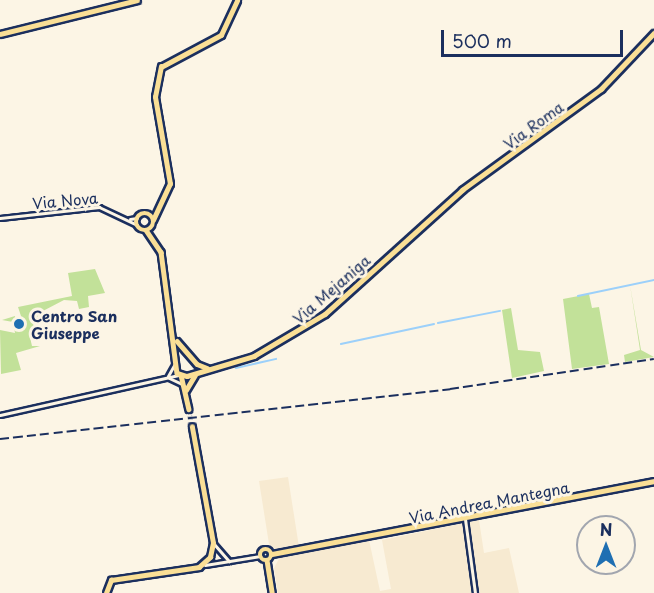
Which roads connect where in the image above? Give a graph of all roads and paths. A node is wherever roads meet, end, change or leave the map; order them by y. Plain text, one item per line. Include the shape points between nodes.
1 (137, 0) edge
2 (237, 0) edge
3 (654, 33) edge
4 (0, 34) edge
5 (160, 205) junction
6 (148, 214) junction
7 (0, 218) edge
8 (138, 218) junction
9 (129, 220) junction
10 (153, 220) junction
11 (137, 225) junction
12 (152, 227) junction
13 (418, 227) joint
14 (146, 231) junction
15 (155, 241) junction
16 (176, 339) junction
17 (187, 356) junction
18 (194, 362) junction
19 (175, 363) junction
20 (214, 368) junction
21 (180, 375) junction
22 (190, 375) junction
23 (167, 378) junction
24 (160, 380) junction
25 (186, 392) junction
26 (189, 410) tunnel mouth
27 (0, 415) edge
28 (192, 427) tunnel mouth
29 (654, 481) edge
30 (461, 521) junction
31 (213, 543) junction
32 (272, 554) junction
33 (211, 555) junction
34 (220, 556) junction
35 (260, 556) junction
36 (267, 561) junction
37 (220, 562) junction
38 (230, 562) junction
39 (214, 563) junction
40 (205, 565) junction
41 (108, 593) edge
42 (273, 593) edge
43 (475, 593) edge

1 - 4 highway
2 - 5 main road, Via Nova via 221,35 161,67 154,97 170,174
3 - 13 main road, Via Roma via 601,89
5 - 6 main road
5 - 10 main road, Via Nova
6 - 8 main road
6 - 10 main road
7 - 9 street, Via Nova via 99,207
8 - 9 street
8 - 11 main road
9 - 11 street, Via Nova
10 - 12 main road, Via Nova
11 - 14 main road, Via Nova
12 - 14 main road
12 - 15 main road, Via Nova
13 - 20 main road, Via Mejaniga via 309,326 268,350
14 - 15 main road, Via Nova
15 - 16 main road, Via Nova
16 - 17 main road, Via Nova
16 - 19 main road, Via Nova
17 - 18 main road
17 - 19 main road
18 - 20 main road
18 - 22 main road
19 - 21 main road
19 - 24 street
20 - 22 main road, Via Mejaniga
20 - 25 main road, Via Mejaniga via 191,377
21 - 22 main road, Via Mejaniga
21 - 23 street, Via Mejaniga
21 - 25 main road
22 - 25 main road
23 - 24 street, Via Mejaniga
23 - 25 street via 178,380
24 - 27 street, Via Mejaniga
25 - 26 main road
28 - 31 main road
29 - 30 main road, Via Andrea Mantegna
30 - 32 main road, Via Andrea Mantegna
30 - 43 street
31 - 33 main road
31 - 34 street
32 - 35 main road, Via Andrea Mantegna via 264,549
32 - 36 main road
33 - 34 street
33 - 39 street
33 - 40 main road
34 - 37 street
34 - 38 street
35 - 36 main road
35 - 38 street
36 - 42 main road
37 - 38 street
37 - 39 street
39 - 40 street
40 - 41 main road via 114,579 109,583

